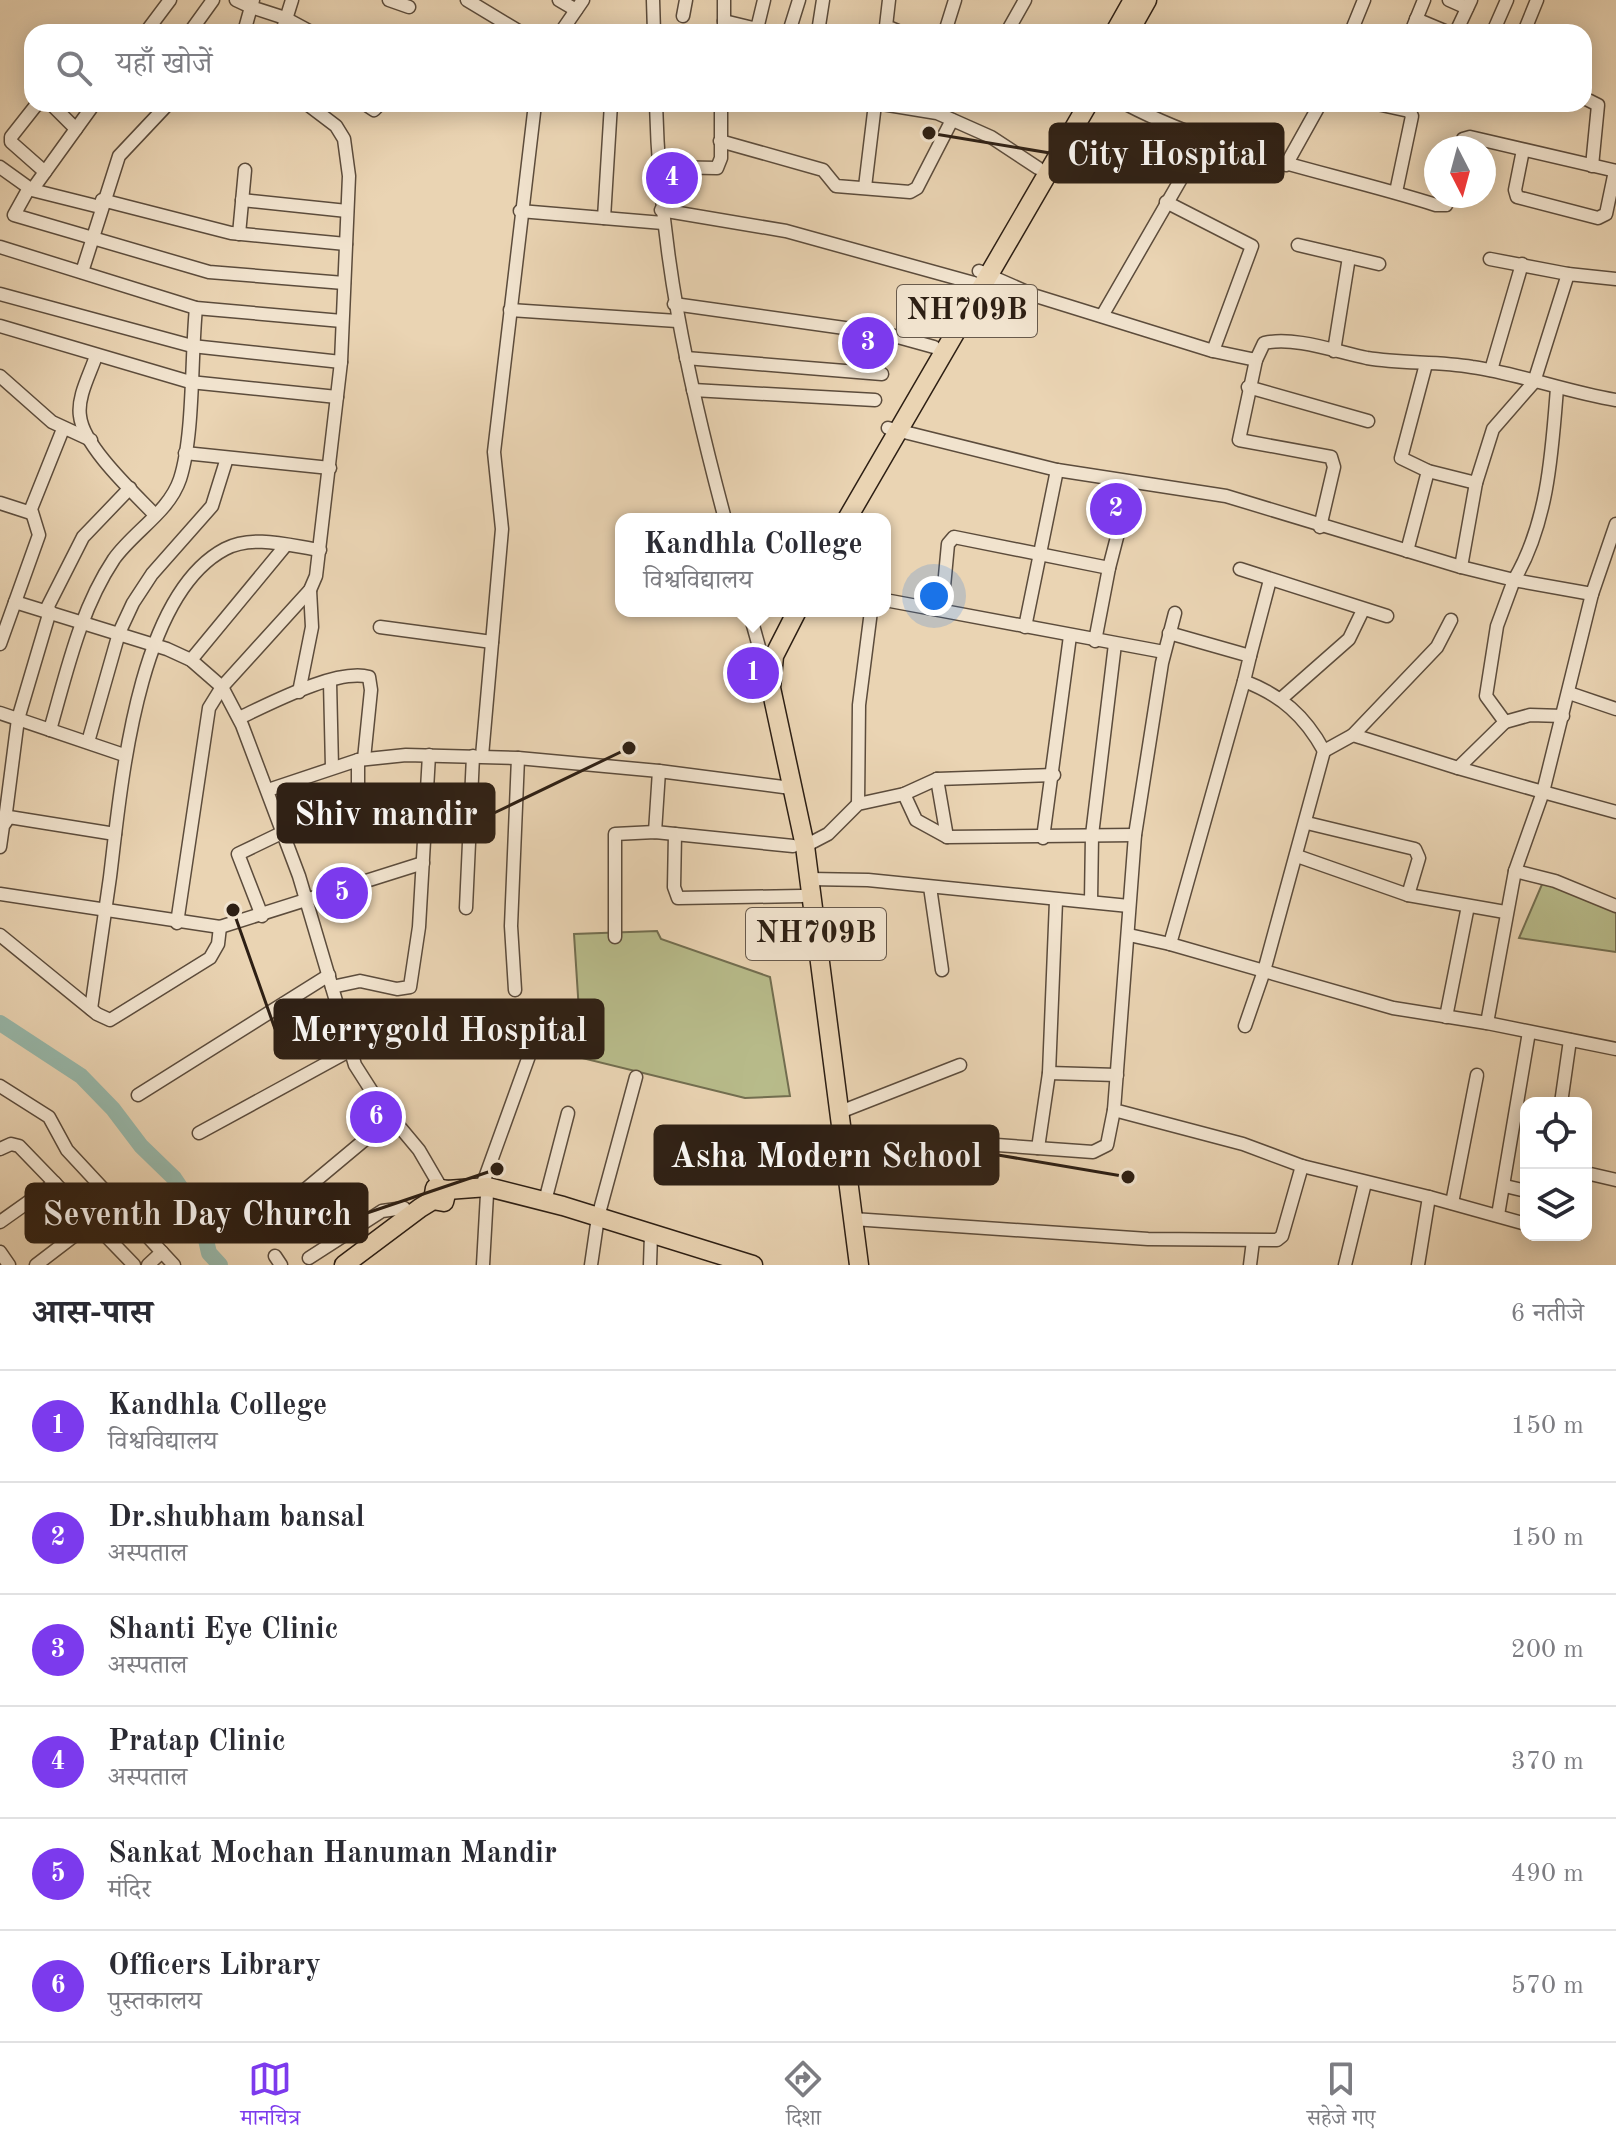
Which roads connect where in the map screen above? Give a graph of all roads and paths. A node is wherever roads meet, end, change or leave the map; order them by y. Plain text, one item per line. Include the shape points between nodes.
1 (170, 0) edge
2 (213, 0) edge
3 (236, 0) edge
4 (292, 0) edge
5 (389, 0) edge
6 (467, 0) edge
7 (559, 0) edge
8 (653, 0) edge
9 (686, 0) edge
10 (724, 0) edge
11 (764, 0) edge
12 (799, 0) edge
13 (823, 0) edge
14 (888, 0) edge
15 (955, 0) edge
16 (1025, 0) edge
17 (1133, 0) edge
18 (1147, 0) edge
19 (1364, 0) edge
20 (1424, 0) edge
21 (1449, 0) edge
22 (1507, 0) edge
23 (1537, 0) edge
24 (252, 3) edge
25 (1469, 4) edge
26 (579, 5) edge
27 (409, 7) dead end
28 (683, 16) dead end
29 (285, 18) junction
30 (1416, 19) junction
31 (152, 24) edge
32 (196, 24) edge
33 (246, 24) edge
34 (284, 24) edge
35 (296, 24) edge
36 (507, 24) edge
37 (566, 24) edge
38 (654, 24) edge
39 (724, 24) edge
40 (763, 24) edge
41 (792, 24) edge
42 (819, 24) edge
43 (886, 24) edge
44 (948, 24) edge
45 (1012, 24) edge
46 (1120, 24) edge
47 (1134, 24) edge
48 (1354, 24) edge
49 (1414, 24) edge
50 (1428, 24) edge
51 (1460, 24) edge
52 (1496, 24) edge
53 (1527, 24) edge
54 (1592, 102) edge
55 (31, 112) edge
56 (59, 112) edge
57 (88, 112) edge
58 (160, 112) edge
59 (318, 112) edge
60 (534, 112) edge
61 (611, 112) edge
62 (656, 112) edge
63 (721, 112) edge
64 (874, 112) edge
65 (931, 112) edge
66 (1070, 112) edge
67 (1083, 112) edge
68 (1144, 112) edge
69 (1316, 112) edge
70 (1410, 112) edge
71 (952, 120) junction
72 (76, 129) junction
73 (1204, 139) junction
74 (720, 141) junction
75 (1496, 143) edge
76 (1523, 150) junction
77 (1286, 165) junction
78 (1592, 166) junction
79 (0, 167) edge
80 (659, 167) junction
81 (1038, 168) junction
82 (245, 170) dead end
83 (1615, 171) edge
84 (45, 172) junction
85 (865, 187) junction
86 (31, 189) junction
87 (1396, 192) junction
88 (242, 200) junction
89 (1424, 201) edge
90 (1166, 202) junction
91 (101, 204) junction
92 (347, 211) junction
93 (520, 211) junction
94 (662, 216) junction
95 (604, 218) junction
96 (239, 234) junction
97 (92, 237) junction
98 (346, 244) junction
99 (1298, 245) dead end
100 (0, 247) edge
101 (1349, 257) junction
102 (1490, 259) dead end
103 (1379, 264) dead end
104 (1522, 264) junction
105 (82, 272) junction
106 (1568, 274) junction
107 (980, 278) junction
108 (1616, 279) edge
109 (344, 283) junction
110 (0, 294) edge
111 (674, 304) junction
112 (196, 308) junction
113 (510, 310) junction
114 (1102, 316) junction
115 (342, 321) junction
116 (677, 321) junction
117 (0, 326) edge
118 (192, 346) junction
119 (934, 347) junction
120 (1213, 351) junction
121 (1334, 351) junction
122 (96, 356) junction
123 (686, 358) junction
124 (1256, 360) junction
125 (341, 362) junction
126 (1426, 364) junction
127 (1491, 370) junction
128 (882, 374) dead end
129 (0, 376) edge
130 (190, 382) junction
131 (1534, 382) junction
132 (1248, 387) junction
133 (1557, 388) junction
134 (693, 390) junction
135 (337, 397) junction
136 (875, 400) dead end
137 (1616, 400) edge
138 (1368, 421) dead end
139 (63, 429) junction
140 (892, 430) junction
141 (91, 440) junction
142 (185, 453) junction
143 (227, 458) junction
144 (330, 468) junction
145 (1057, 470) junction
146 (1428, 471) junction
147 (1131, 483) junction
148 (1476, 483) junction
149 (130, 488) junction
150 (0, 503) edge
151 (31, 513) junction
152 (724, 513) edge
153 (841, 513) edge
154 (850, 513) edge
155 (155, 515) junction
156 (1616, 524) edge
157 (1320, 527) junction
158 (286, 545) junction
159 (320, 550) junction
160 (1041, 551) junction
161 (1407, 551) junction
162 (1461, 567) junction
163 (1109, 568) junction
164 (1240, 569) dead end
165 (1270, 580) junction
166 (1514, 580) junction
167 (310, 590) junction
168 (1592, 594) junction
169 (891, 601) edge
170 (15, 602) junction
171 (942, 608) junction
172 (1363, 610) junction
173 (48, 611) junction
174 (1175, 613) dead end
175 (1387, 616) dead end
176 (751, 617) edge
177 (786, 617) edge
178 (794, 617) edge
179 (870, 617) edge
180 (1451, 620) dead end
181 (82, 621) junction
182 (380, 627) dead end
183 (1025, 627) junction
184 (119, 633) junction
185 (1169, 633) junction
186 (1070, 636) junction
187 (1095, 641) junction
188 (492, 642) junction
189 (0, 644) edge
190 (153, 644) junction
191 (1115, 644) junction
192 (1164, 652) junction
193 (1250, 656) junction
194 (191, 660) junction
195 (767, 664) junction
196 (1244, 681) junction
197 (330, 682) junction
198 (222, 687) junction
199 (299, 692) junction
200 (1569, 693) junction
201 (1282, 698) junction
202 (1616, 709) edge
203 (0, 713) edge
204 (1563, 716) junction
205 (239, 718) junction
206 (18, 719) junction
207 (1505, 722) junction
208 (50, 730) junction
209 (1353, 735) junction
210 (88, 742) junction
211 (1324, 751) junction
212 (124, 755) junction
213 (429, 755) junction
214 (478, 756) junction
215 (518, 758) junction
216 (361, 759) junction
217 (332, 767) junction
218 (1458, 768) junction
219 (659, 771) junction
220 (1054, 775) junction
221 (937, 779) junction
222 (786, 788) junction
223 (268, 790) junction
224 (1543, 792) junction
225 (904, 794) junction
226 (858, 804) junction
227 (1616, 812) edge
228 (5, 820) junction
229 (1307, 823) junction
230 (282, 831) junction
231 (655, 832) junction
232 (115, 834) junction
233 (675, 834) junction
234 (1092, 835) junction
235 (1135, 835) junction
236 (947, 837) junction
237 (1043, 838) junction
238 (799, 846) junction
239 (0, 847) edge
240 (1297, 856) junction
241 (423, 863) junction
242 (1515, 871) junction
243 (805, 887) junction
244 (930, 887) junction
245 (0, 894) edge
246 (1408, 895) junction
247 (307, 900) junction
248 (1056, 901) junction
249 (1091, 901) junction
250 (1129, 906) junction
251 (1468, 906) junction
252 (1616, 906) edge
253 (466, 908) dead end
254 (106, 910) junction
255 (1505, 912) junction
256 (262, 916) junction
257 (177, 923) junction
258 (220, 927) junction
259 (0, 935) edge
260 (1129, 935) junction
261 (615, 937) dead end
262 (1170, 944) junction
263 (942, 970) dead end
264 (1264, 971) junction
265 (331, 981) junction
266 (515, 990) dead end
267 (91, 1009) junction
268 (1446, 1017) junction
269 (1487, 1023) junction
270 (1245, 1026) dead end
271 (1529, 1032) junction
272 (497, 1037) dead end
273 (1570, 1040) junction
274 (1616, 1049) edge
275 (349, 1051) junction
276 (960, 1065) dead end
277 (1049, 1073) junction
278 (1117, 1075) junction
279 (1477, 1075) dead end
280 (636, 1077) dead end
281 (0, 1086) edge
282 (138, 1095) dead end
283 (1562, 1097) edge
284 (1114, 1110) junction
285 (840, 1112) junction
286 (568, 1113) dead end
287 (392, 1117) junction
288 (199, 1133) dead end
289 (843, 1134) junction
290 (1038, 1148) junction
291 (0, 1149) edge
292 (1302, 1166) junction
293 (1592, 1174) edge
294 (1616, 1180) edge
295 (55, 1183) junction
296 (1365, 1183) junction
297 (1505, 1186) junction
298 (490, 1190) junction
299 (1520, 1190) edge
300 (440, 1193) junction
301 (1429, 1197) junction
302 (295, 1198) dead end
303 (545, 1201) junction
304 (117, 1203) junction
305 (1452, 1203) junction
306 (404, 1208) junction
307 (1498, 1215) junction
308 (598, 1217) junction
309 (853, 1219) junction
310 (0, 1222) edge
311 (93, 1222) junction
312 (1520, 1222) edge
313 (651, 1234) junction
314 (1253, 1241) junction
315 (0, 1252) edge
316 (162, 1252) junction
317 (309, 1258) dead end
318 (350, 1260) edge
319 (9, 1265) edge
320 (36, 1265) edge
321 (134, 1265) edge
322 (148, 1265) edge
323 (174, 1265) edge
324 (483, 1265) edge
325 (591, 1265) edge
326 (650, 1265) edge
327 (753, 1265) edge
328 (851, 1265) edge
329 (859, 1265) edge
330 (1250, 1265) edge
331 (1345, 1265) edge
332 (1418, 1265) edge

1 - 31 street
2 - 32 street
3 - 24 street
4 - 29 street
5 - 27 street
6 - 36 street
7 - 26 street
8 - 38 street
9 - 28 street
10 - 39 street
11 - 40 street
12 - 41 street
13 - 42 street
14 - 43 street
15 - 44 street
16 - 45 street
17 - 46 highway
18 - 47 highway
19 - 48 street
20 - 30 street
21 - 25 street
22 - 52 street
23 - 53 street
24 - 29 street
24 - 33 street
25 - 51 street
26 - 37 street
29 - 34 street
29 - 35 street
30 - 49 street
30 - 50 street
54 - 78 street via 1598,105
55 - 84 street via 11,137 13,145
56 - 72 street
57 - 72 street
58 - 91 street via 119,156
59 - 92 street via 344,139
60 - 93 street
61 - 95 street
62 - 80 street
63 - 74 street
64 - 85 street
65 - 71 street
66 - 81 highway, NH709B
67 - 107 highway, NH709B
68 - 73 street
69 - 77 street
70 - 87 street
71 - 81 street via 991,137
71 - 85 street via 914,190
72 - 84 street
73 - 77 street
73 - 90 street
74 - 80 street via 717,168
74 - 85 street via 823,170 833,185
75 - 76 street
76 - 78 street
76 - 83 street via 1517,197 1598,218 1606,214
77 - 87 street
78 - 83 street
79 - 86 street
80 - 94 street
81 - 107 highway, NH709B
82 - 88 street
84 - 86 street
86 - 91 street
86 - 97 street via 14,215
87 - 89 street
88 - 92 street
88 - 96 street
90 - 114 street
90 - 120 street via 1252,246
91 - 96 street
91 - 97 street
92 - 98 street
93 - 95 street
93 - 113 street
94 - 95 street
94 - 107 street via 786,231
94 - 111 street
96 - 98 street
97 - 105 street
97 - 109 street via 209,272
98 - 109 street
99 - 101 street
100 - 105 street
101 - 103 street
101 - 121 street
102 - 104 street
104 - 106 street
104 - 127 street
105 - 112 street
106 - 108 street
106 - 131 street
107 - 114 street
107 - 119 highway, NH709B
107 - 140 highway, NH709B
109 - 115 street
110 - 118 street
111 - 116 street
111 - 119 street via 887,334
112 - 115 street
112 - 118 street
113 - 116 street
113 - 188 street via 494,452 502,529
114 - 120 street
115 - 125 street
116 - 123 street
117 - 122 street
118 - 125 street
118 - 130 street
119 - 140 highway, NH709B
120 - 124 street
121 - 124 street via 1270,342 1261,345
121 - 126 street
122 - 130 street
122 - 141 street via 80,406
123 - 128 street
123 - 134 street
124 - 132 street
125 - 135 street
126 - 127 street
126 - 146 street via 1400,453 1403,460
127 - 131 street
129 - 139 street
130 - 135 street
130 - 142 street
131 - 133 street
131 - 148 street via 1493,429
132 - 138 street
132 - 157 street via 1240,441 1332,459
133 - 137 street
133 - 166 street via 1549,481
134 - 136 street
134 - 152 street
135 - 144 street
139 - 141 street
139 - 151 street
140 - 145 street
140 - 153 highway, NH709B
140 - 154 highway, NH709B
141 - 149 street
142 - 143 street
142 - 155 street via 175,491
143 - 144 street
143 - 184 street via 212,506 144,583
144 - 159 street
145 - 147 street
145 - 160 street
146 - 148 street
146 - 161 street
147 - 157 street via 1226,496
147 - 163 street
148 - 162 street
149 - 155 street
149 - 173 street via 83,537
150 - 151 street
151 - 170 street via 39,535
155 - 181 street via 113,560
156 - 168 street
157 - 161 street
158 - 159 street
158 - 190 street via 241,544 211,559 186,587
158 - 194 street
159 - 167 street
160 - 163 street
160 - 171 street via 954,537 948,544
160 - 183 street
161 - 162 street
162 - 166 street
163 - 187 street
164 - 165 street
165 - 172 street
165 - 193 street
166 - 168 street
166 - 207 street via 1497,626 1486,696
167 - 198 street
167 - 199 street via 312,627
168 - 200 street
169 - 171 street
170 - 173 street
170 - 189 street
171 - 183 street
172 - 175 street
172 - 201 street via 1349,639
173 - 181 street
173 - 206 street
174 - 185 street
176 - 195 street
177 - 195 highway
178 - 195 highway, NH709B
179 - 226 street via 859,705
180 - 209 street via 1437,647
181 - 184 street
181 - 208 street
182 - 188 street
183 - 186 street
184 - 190 street
184 - 210 street
185 - 192 street
185 - 193 street
186 - 187 street
186 - 220 street
187 - 191 street
188 - 214 street
190 - 194 street
190 - 212 street
191 - 192 street
191 - 234 street
192 - 235 street
193 - 196 street
194 - 198 street
195 - 222 highway, NH709B
196 - 201 street
196 - 262 street
197 - 199 street
197 - 216 street via 369,677
197 - 217 street
198 - 205 street
198 - 257 street via 206,717
199 - 205 street
200 - 202 street
200 - 204 street
201 - 211 street
203 - 206 street
204 - 207 street via 1530,715
204 - 224 street
205 - 223 street
206 - 208 street
206 - 228 street
207 - 218 street
208 - 210 street
209 - 211 street
209 - 218 street
210 - 212 street
211 - 229 street
212 - 232 street
213 - 214 street
213 - 216 street
213 - 241 street
214 - 215 street
214 - 253 street
215 - 219 street
215 - 266 street via 511,926
216 - 217 street
216 - 230 street via 358,786 350,800
217 - 223 street
218 - 224 street
219 - 222 street
219 - 231 street
220 - 221 street
220 - 237 street
221 - 225 street
221 - 236 street
222 - 238 highway, NH709B
223 - 230 street
224 - 227 street
224 - 242 street
225 - 226 street
225 - 236 street via 916,820
226 - 238 street via 828,834
228 - 232 street via 15,817
228 - 239 street
229 - 240 street
229 - 246 street via 1415,849 1419,858
230 - 247 street
230 - 256 street via 238,854
231 - 233 street
231 - 261 street via 613,837
232 - 254 street
233 - 238 street
233 - 243 street via 678,898
234 - 235 street
234 - 237 street
234 - 249 street
235 - 250 street
236 - 237 street
238 - 243 highway, NH709B
240 - 246 street
240 - 264 street
241 - 247 street
241 - 265 street via 410,987
242 - 252 street
242 - 255 street
243 - 244 street
243 - 285 highway, NH709B
243 - 328 highway, NH709B
244 - 248 street
244 - 263 street
245 - 254 street
246 - 251 street
247 - 256 street
247 - 265 street
248 - 249 street
248 - 277 street
249 - 250 street
250 - 260 street
251 - 255 street
251 - 268 street
254 - 257 street
254 - 267 street
255 - 269 street
256 - 258 street
257 - 258 street
258 - 267 street via 210,958 116,1018 104,1018
259 - 267 street
260 - 262 street
260 - 278 street
262 - 264 street
264 - 268 street via 1393,1008
264 - 270 street
265 - 275 street
265 - 282 street
268 - 269 street
269 - 271 street
271 - 273 street
271 - 297 street
272 - 298 street via 524,1047 529,1056
273 - 274 street
273 - 283 street
275 - 287 street via 365,1084
275 - 288 street
276 - 285 street
277 - 278 street
277 - 290 street
278 - 284 street
279 - 305 street
280 - 308 street
281 - 304 street via 49,1117 62,1143
284 - 290 street via 1101,1151
284 - 292 street via 1243,1144
285 - 289 highway, NH709B
286 - 303 street
287 - 300 street via 419,1150
287 - 302 street
289 - 290 street
289 - 309 highway, NH709B
291 - 295 street via 19,1146
292 - 296 street
292 - 314 street via 1281,1238
293 - 294 street
295 - 310 street
295 - 311 street
296 - 301 street
296 - 331 street
297 - 299 street
297 - 307 street
298 - 300 highway
298 - 303 highway
298 - 324 street
300 - 306 highway
300 - 318 highway
301 - 305 street
301 - 332 street
303 - 308 highway
304 - 311 street
304 - 316 street
305 - 307 street
306 - 317 street via 382,1211
306 - 318 highway
307 - 312 street
308 - 313 highway
308 - 325 street
309 - 314 street via 1086,1236
309 - 329 highway, NH709B
311 - 320 street
311 - 321 street
313 - 326 street
313 - 327 highway
314 - 330 street
315 - 319 street
316 - 322 street
316 - 323 street

